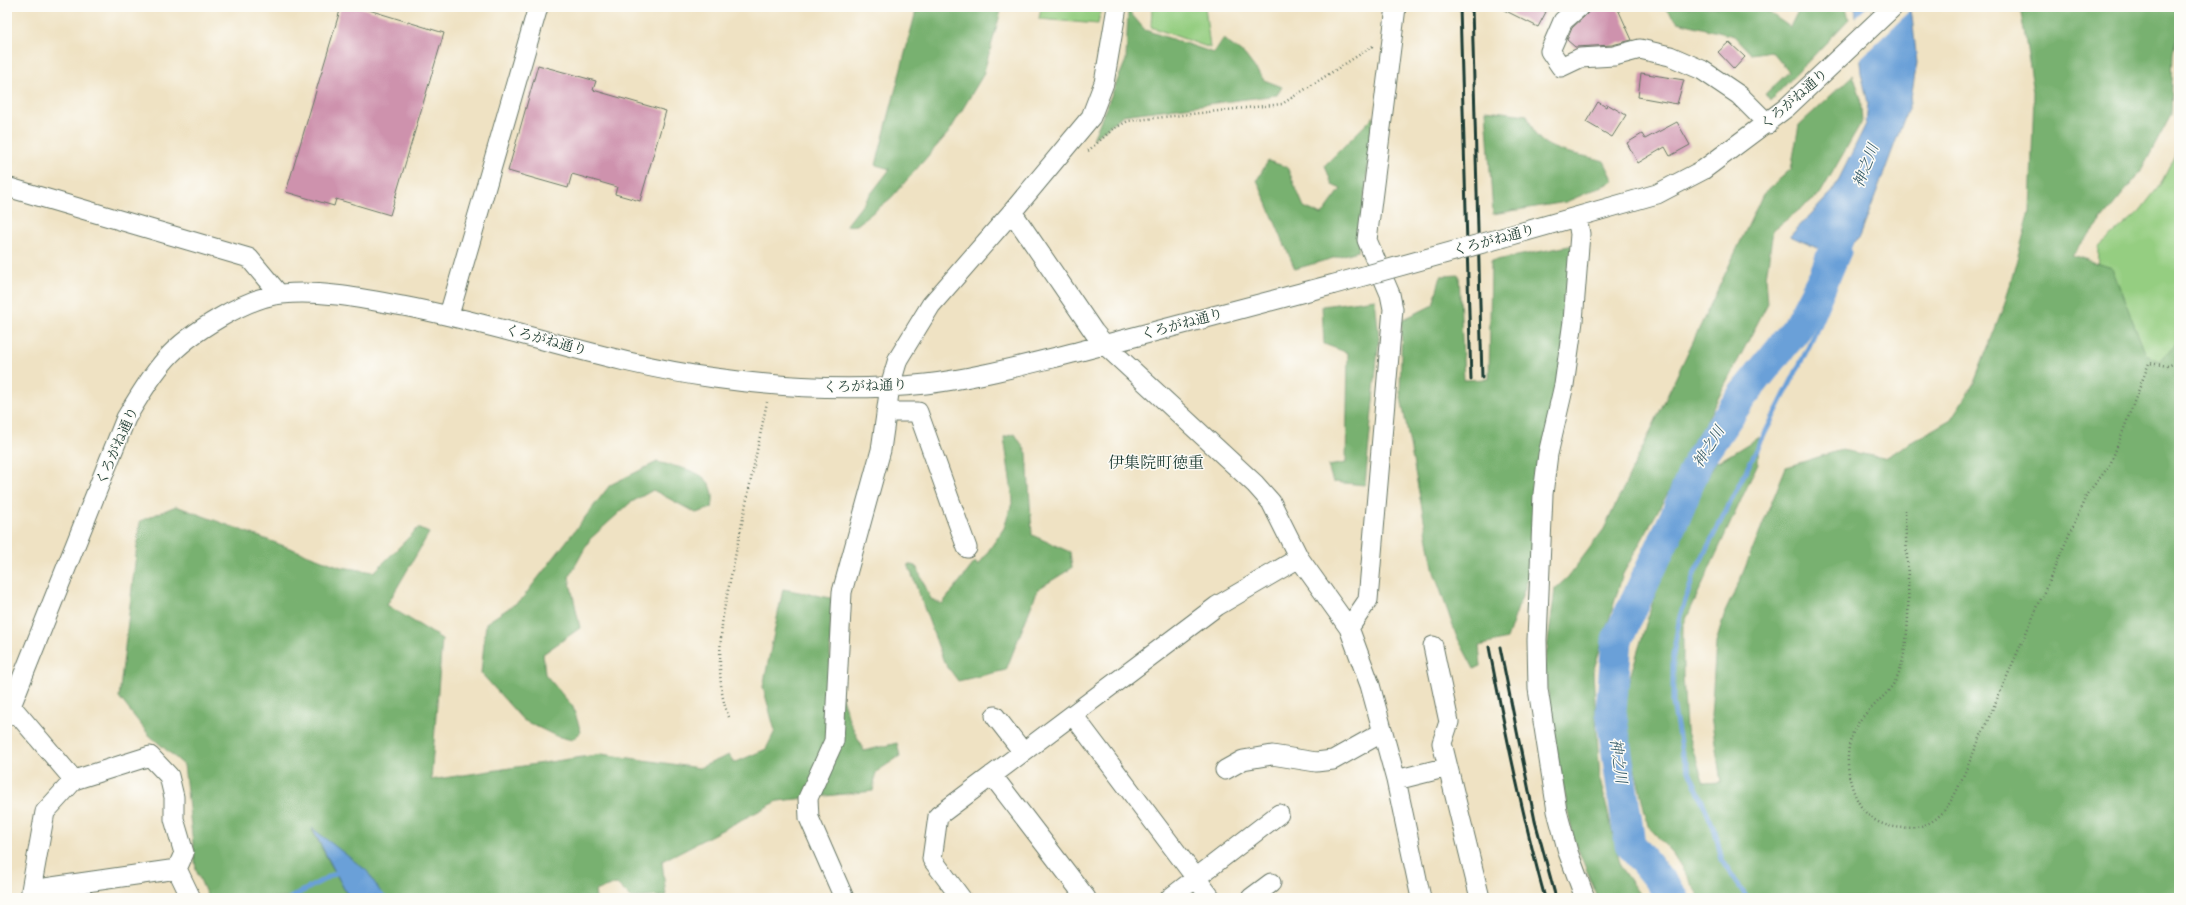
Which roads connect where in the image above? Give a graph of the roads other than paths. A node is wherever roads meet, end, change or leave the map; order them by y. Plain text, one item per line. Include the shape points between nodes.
1 (538, 7) edge
2 (1117, 7) edge
3 (1396, 7) edge
4 (1579, 7) edge
5 (1893, 7) edge
6 (1768, 124) junction
7 (7, 188) edge
8 (1012, 212) junction
9 (1577, 217) junction
10 (280, 294) junction
11 (449, 315) junction
12 (1105, 345) junction
13 (890, 386) junction
14 (886, 412) junction
15 (967, 548) dead end
16 (1299, 558) junction
17 (1349, 628) junction
18 (1433, 646) dead end
19 (9, 711) edge
20 (1073, 715) junction
21 (995, 716) dead end
22 (1383, 732) junction
23 (1023, 752) junction
24 (1448, 768) junction
25 (1226, 770) dead end
26 (992, 775) junction
27 (74, 780) junction
28 (1396, 780) junction
29 (1279, 814) dead end
30 (177, 869) junction
31 (1196, 878) junction
32 (1271, 883) dead end
33 (31, 894) edge
34 (191, 898) edge
35 (844, 898) edge
36 (961, 898) edge
37 (1086, 898) edge
38 (1170, 898) edge
39 (1211, 898) edge
40 (1251, 898) edge
41 (1421, 898) edge
42 (1480, 898) edge
43 (1585, 898) edge

1 - 11 street
2 - 8 street via 1104,82 1091,116
3 - 17 street via 1367,240 1390,294 1393,309 1368,600
4 - 6 street via 1563,21 1550,50 1561,67 1580,58 1614,56 1640,49 1670,56 1702,70 1739,95
5 - 6 street, くろがね通り
6 - 9 street, くろがね通り via 1703,170 1657,194
7 - 10 street via 249,258
8 - 12 street
8 - 13 street via 931,305 898,359
9 - 12 street, くろがね通り, bridge
9 - 43 street via 1580,234 1573,321 1564,386 1548,454 1543,494 1537,640 1538,689 1557,811 1568,852
10 - 11 street, くろがね通り via 361,299
10 - 19 street, くろがね通り via 248,304 217,319 166,358 147,384 126,418
11 - 13 street, くろがね通り via 656,369 769,386
12 - 13 street, くろがね通り via 958,379
12 - 16 street via 1255,484 1271,502
13 - 14 street
14 - 15 street via 918,412
14 - 35 street via 881,450 842,592 834,741 808,798 809,818
16 - 17 street
16 - 20 street via 1216,606
17 - 22 street via 1370,685
18 - 24 street via 1449,722 1442,743
19 - 27 street
20 - 23 street
20 - 31 street
21 - 23 street
22 - 25 street via 1333,760 1316,762 1272,755 1243,760
22 - 28 street
23 - 26 street
24 - 28 street
24 - 42 street
26 - 36 street via 938,816 932,859
26 - 37 street
27 - 30 street via 150,756 169,776 174,797 174,819 184,852
27 - 33 street via 45,812
28 - 41 street
29 - 31 street
30 - 33 street
30 - 34 street
31 - 38 street
31 - 39 street
32 - 40 street

